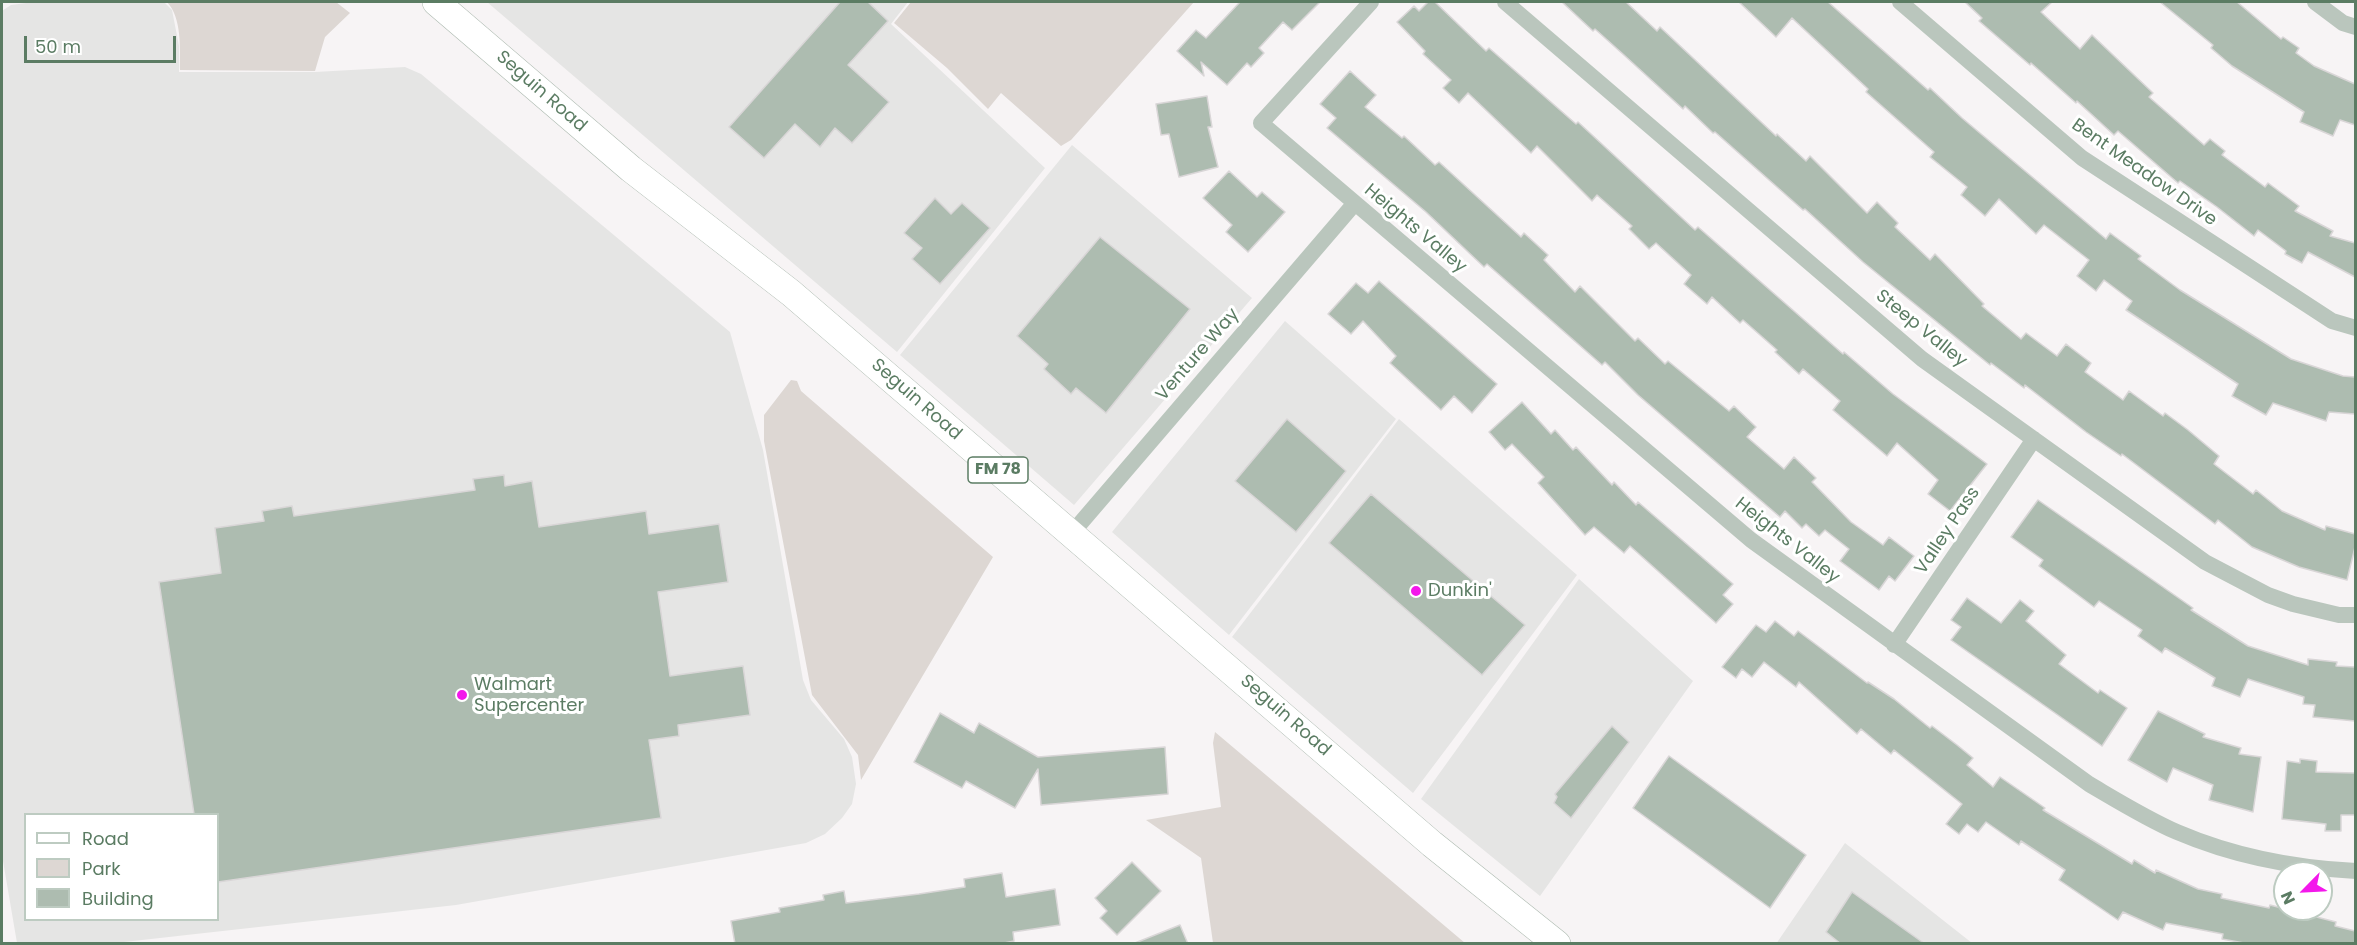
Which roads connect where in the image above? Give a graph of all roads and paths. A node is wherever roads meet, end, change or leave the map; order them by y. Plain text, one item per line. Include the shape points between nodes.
1 (436, 2) edge
2 (1371, 2) edge
3 (1505, 2) edge
4 (1900, 2) edge
5 (2315, 2) edge
6 (2355, 27) edge
7 (1355, 203) junction
8 (2355, 328) edge
9 (2034, 439) junction
10 (1072, 533) junction
11 (2355, 615) edge
12 (1894, 645) junction
13 (2355, 871) edge
14 (1557, 944) edge

1 - 10 main road, Seguin Road / FM 78 via 631,169 791,293
2 - 7 street, Heights Valley via 1261,123
3 - 9 street, Steep Valley via 1922,359
4 - 8 street, Bent Meadow Drive via 2082,158 2332,321
5 - 6 street
7 - 10 street, Venture Way
7 - 12 street, Heights Valley via 1751,540
9 - 11 street, Steep Valley via 2205,562 2244,585 2293,604
9 - 12 street, Valley Pass
10 - 14 main road, Seguin Road / FM 78 via 1432,844
12 - 13 street, Heights Valley via 2089,784 2147,818 2232,850 2321,869

